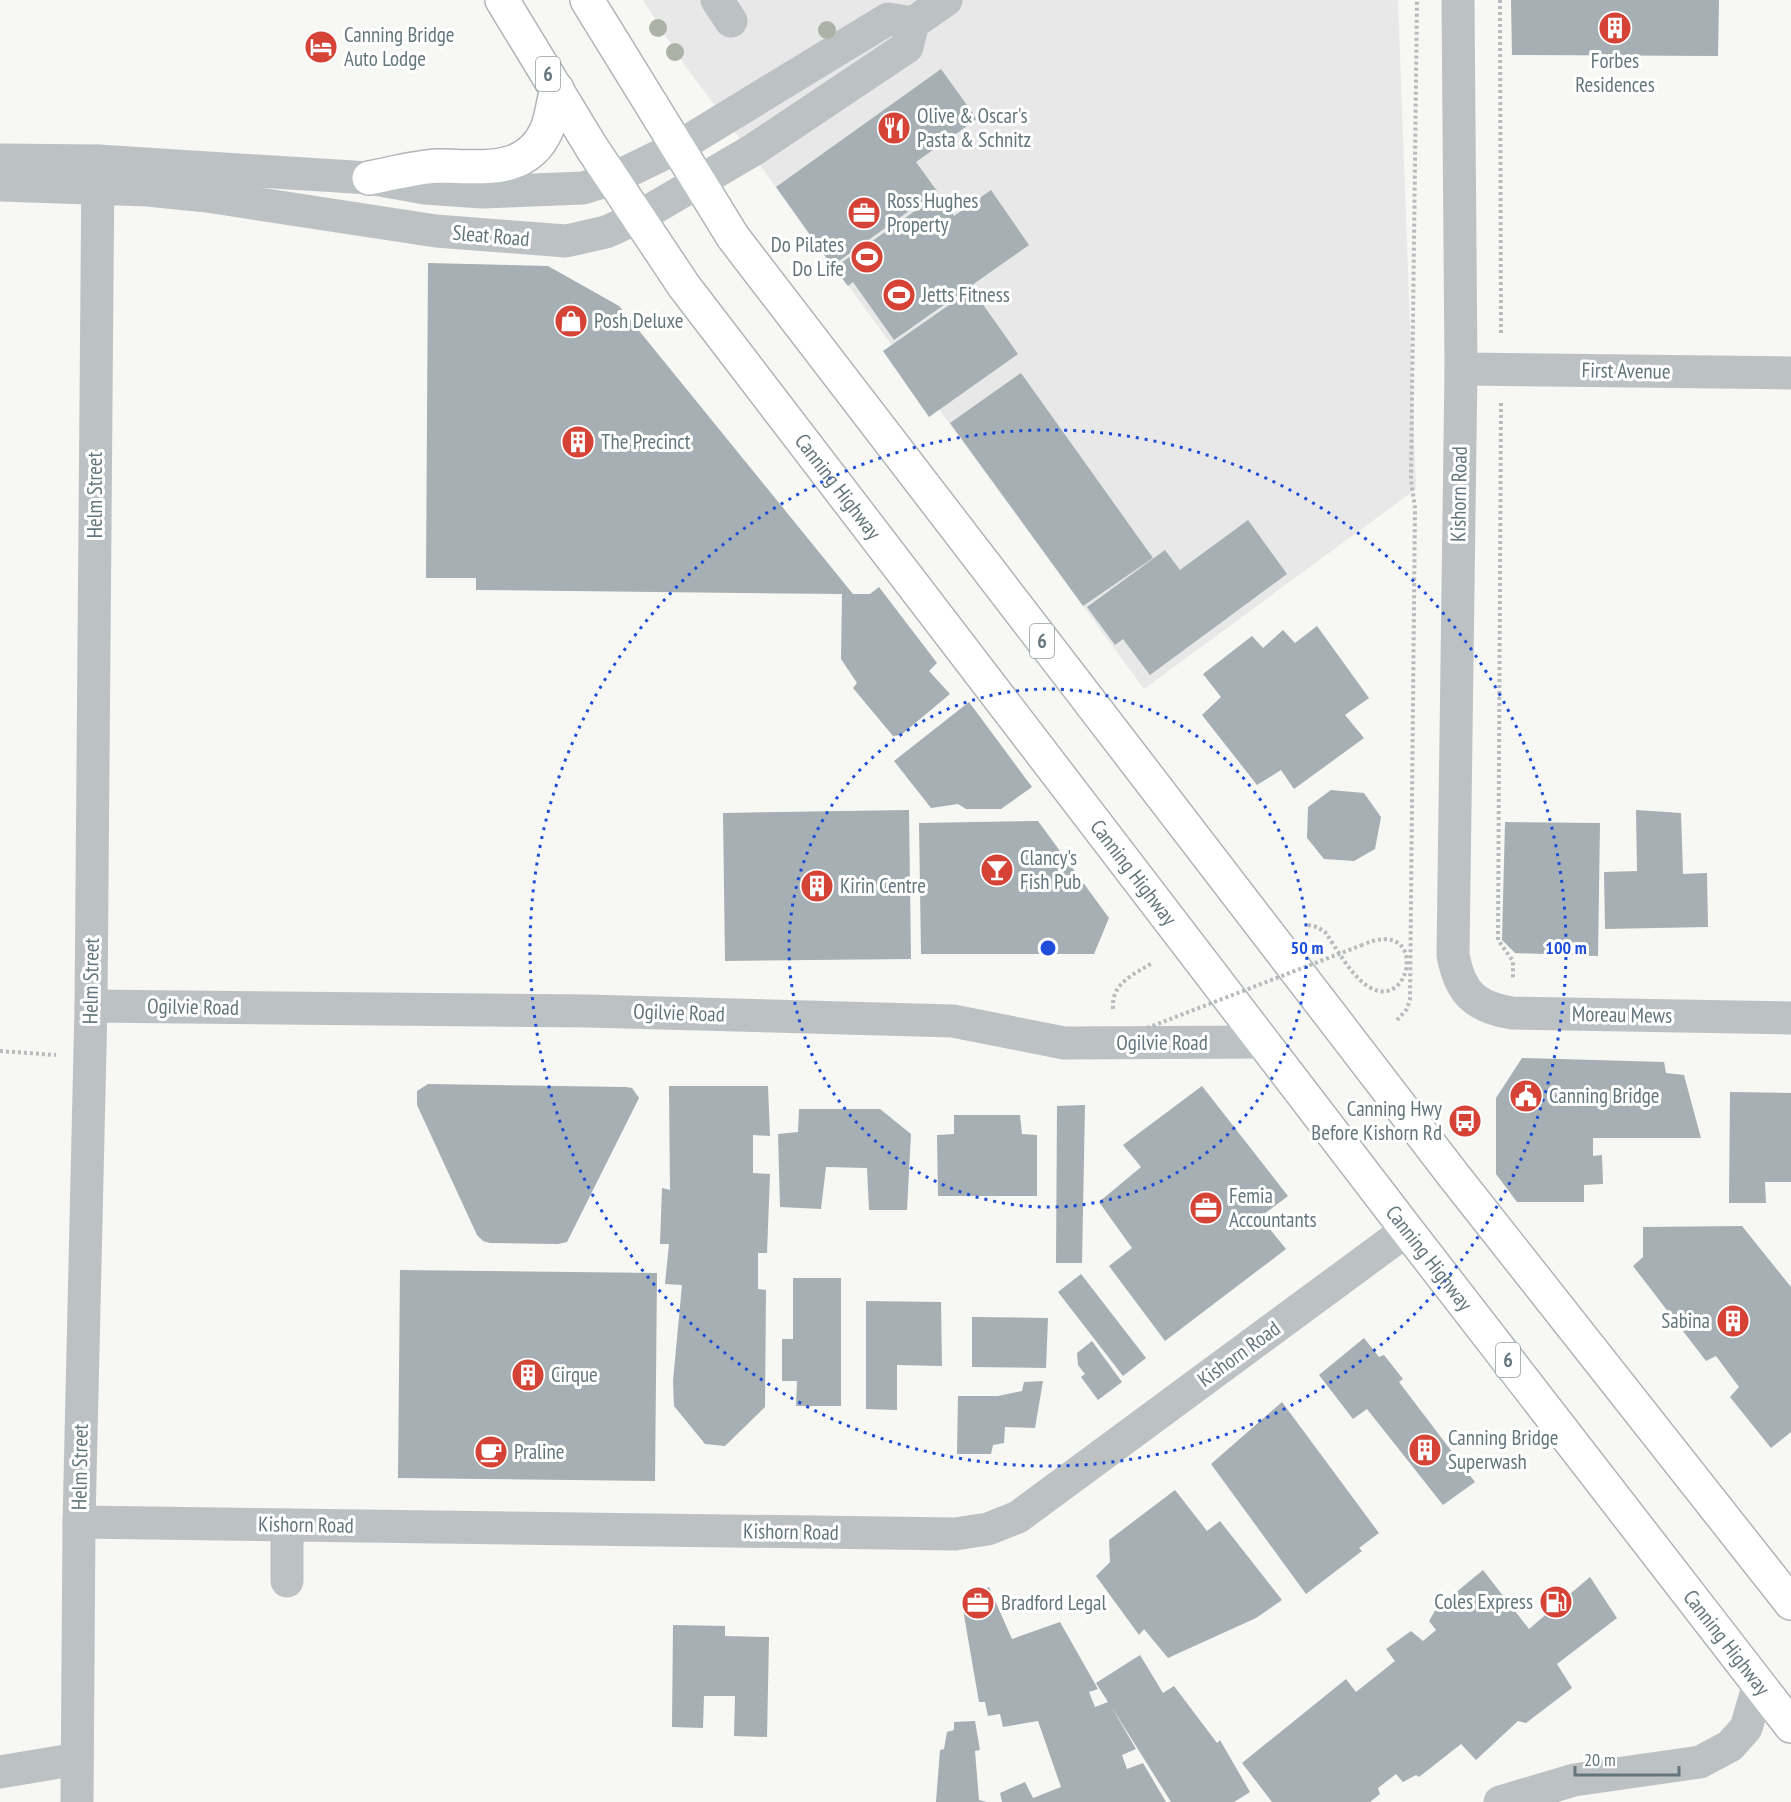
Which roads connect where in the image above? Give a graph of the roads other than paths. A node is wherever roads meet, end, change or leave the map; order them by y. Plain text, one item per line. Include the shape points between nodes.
1 (502, 0) edge
2 (587, 0) edge
3 (945, 0) edge
4 (1458, 0) edge
5 (913, 22) junction
6 (557, 88) junction
7 (678, 147) junction
8 (0, 160) edge
9 (98, 175) junction
10 (369, 178) junction
11 (612, 179) junction
12 (698, 182) junction
13 (0, 185) edge
14 (637, 218) junction
15 (1461, 369) junction
16 (1791, 373) edge
17 (1463, 987) joint
18 (91, 1006) junction
19 (1791, 1018) edge
20 (1264, 1042) junction
21 (1407, 1230) junction
22 (79, 1522) junction
23 (287, 1525) junction
24 (287, 1581) dead end
25 (1791, 1603) edge
26 (1759, 1684) junction
27 (1791, 1726) edge
28 (77, 1760) junction
29 (0, 1772) edge
30 (77, 1802) edge
31 (1500, 1802) edge

1 - 6 highway, Canning Highway / 6
2 - 7 highway, 6
3 - 5 street
4 - 15 street, Kishorn Road
5 - 7 street, Sleat Road via 888,19
5 - 12 street, Sleat Road via 907,47
6 - 10 highway via 547,128 538,145 522,160 485,167 434,166
6 - 11 highway, Canning Highway / 6
7 - 11 street, Sleat Road
7 - 12 highway, 6
8 - 9 street, Sleat Road
9 - 10 street, Sleat Road
9 - 13 street, Sleat Road
9 - 14 street, Sleat Road via 436,231 518,239 566,241 606,232
9 - 18 street, Helm Street
10 - 11 street, Sleat Road via 425,188 483,192 557,191
11 - 14 highway, Canning Highway / 6
12 - 14 street, Sleat Road
12 - 25 highway, 6 via 733,237 1106,725 1454,1176
14 - 20 highway, Canning Highway / 6 via 684,286
15 - 16 street, First Avenue
15 - 17 street, Kishorn Road via 1453,955
17 - 19 street, Moreau Mews via 1489,1010 1512,1013
18 - 20 street, Ogilvie Road via 588,1011 941,1021 969,1022 1064,1042
18 - 22 street, Helm Street
20 - 21 highway, Canning Highway / 6
21 - 23 street, Kishorn Road via 1018,1517 988,1529 955,1534
21 - 26 highway, Canning Highway / 6
22 - 23 street, Kishorn Road
22 - 28 street, Helm Street
23 - 24 street
26 - 27 highway, Canning Highway / 6
26 - 31 street via 1746,1728 1730,1746 1709,1758 1574,1780
28 - 29 street
28 - 30 street, Helm Street

